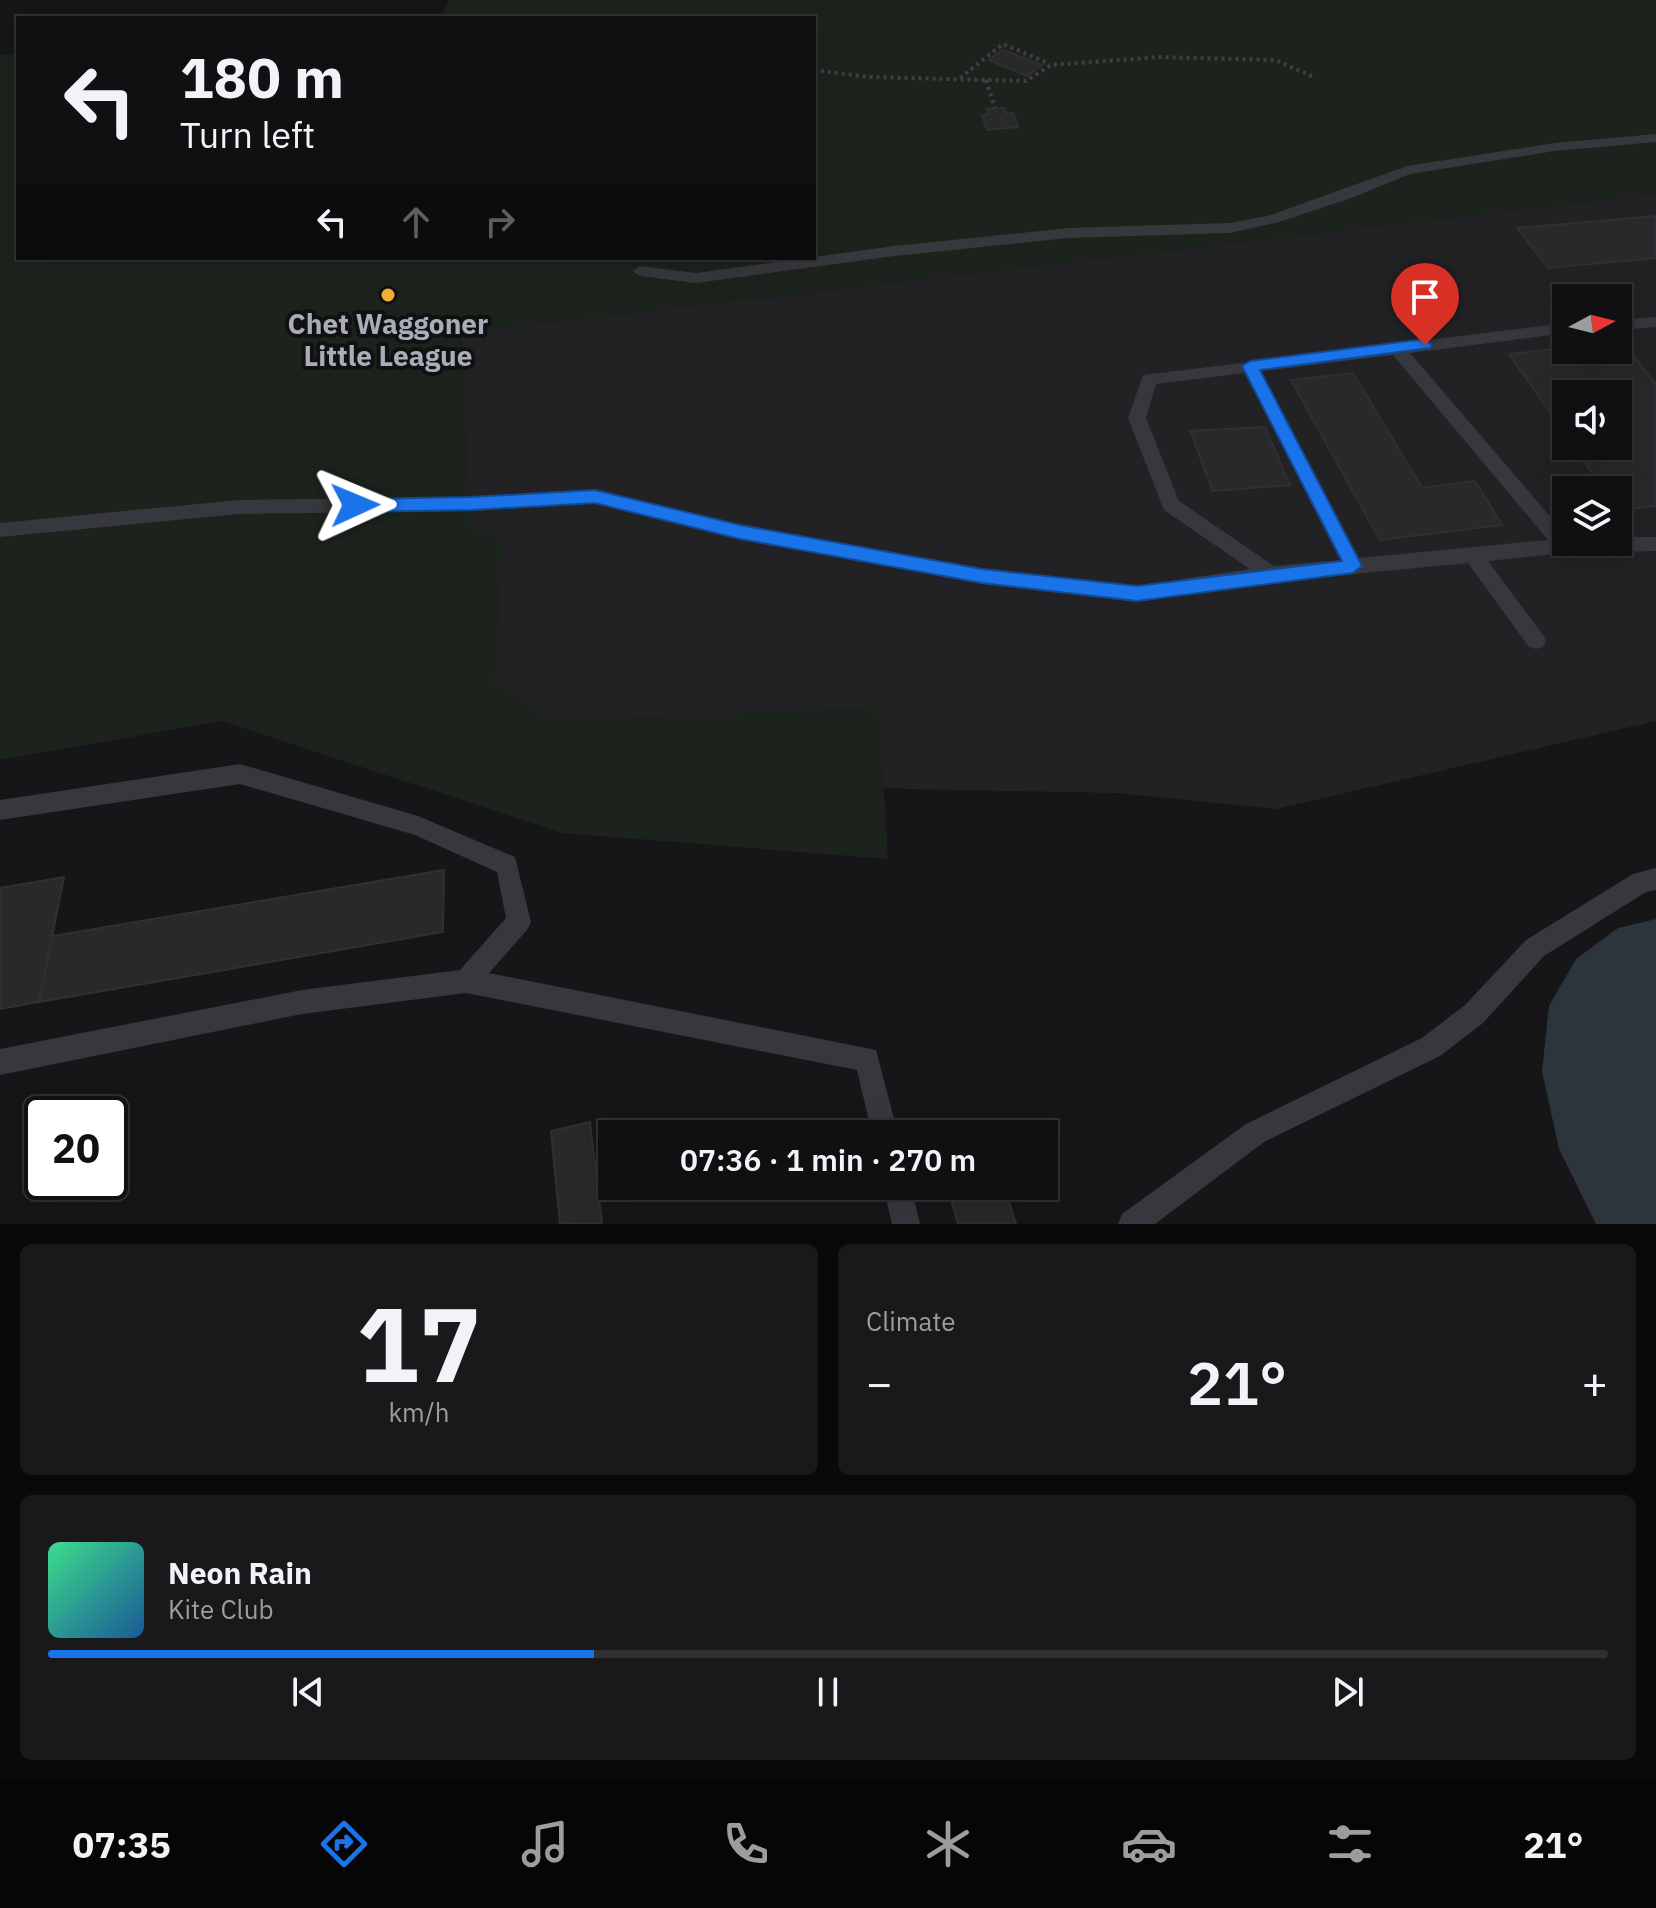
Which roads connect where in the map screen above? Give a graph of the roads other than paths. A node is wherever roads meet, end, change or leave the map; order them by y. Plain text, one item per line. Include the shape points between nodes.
1 (1656, 138) edge
2 (640, 271) dead end
3 (1656, 322) edge
4 (1632, 324) edge
5 (1552, 330) edge
6 (1397, 348) junction
7 (1250, 366) junction
8 (0, 530) edge
9 (1552, 532) edge
10 (1656, 544) edge
11 (1632, 545) edge
12 (1552, 547) edge
13 (1473, 555) junction
14 (1353, 566) junction
15 (1271, 574) junction
16 (1536, 641) dead end
17 (0, 810) edge
18 (1656, 879) edge
19 (466, 981) junction
20 (0, 1062) edge
21 (882, 1120) edge
22 (900, 1200) edge
23 (906, 1224) edge
24 (1132, 1224) edge

1 - 2 lane via 1407,170 1271,220 1229,228 1068,233 696,278
3 - 4 lane
5 - 6 lane
6 - 7 lane
6 - 9 lane
7 - 14 lane
7 - 15 lane via 1149,379 1137,418 1171,505
8 - 15 lane via 239,507 471,504 595,496 740,532 982,576 1137,594
10 - 11 lane
12 - 13 lane
13 - 14 lane
13 - 16 lane
14 - 15 lane
17 - 19 lane via 240,774 418,826 507,865 519,922
18 - 24 lane via 1641,882 1535,948 1474,1014 1431,1047 1255,1133
19 - 20 lane via 302,1002
19 - 21 lane via 867,1059
22 - 23 lane

